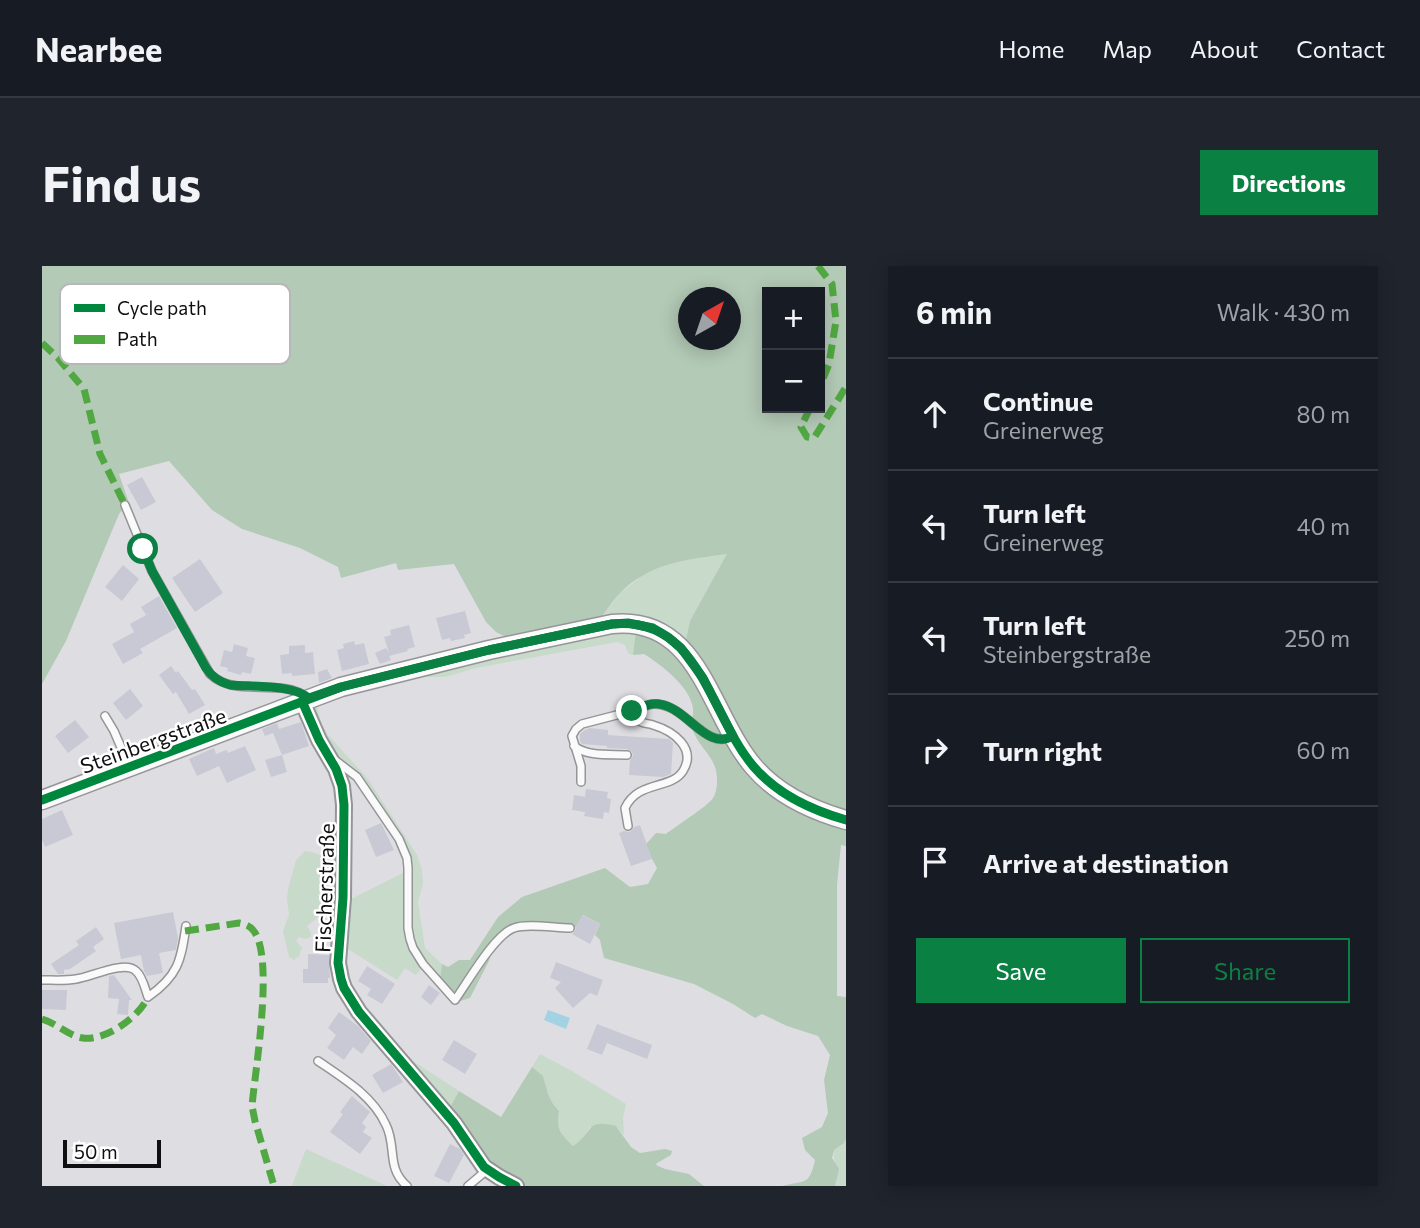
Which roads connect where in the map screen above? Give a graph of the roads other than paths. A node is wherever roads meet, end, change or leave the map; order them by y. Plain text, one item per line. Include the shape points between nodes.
1 (125, 505) dead end
2 (305, 700) junction
3 (632, 711) junction
4 (105, 716) dead end
5 (733, 736) junction
6 (574, 746) junction
7 (626, 755) dead end
8 (328, 756) junction
9 (130, 767) junction
10 (581, 782) dead end
11 (42, 800) edge
12 (846, 820) edge
13 (628, 826) dead end
14 (186, 926) dead end
15 (570, 928) dead end
16 (42, 979) edge
17 (318, 1060) dead end
18 (487, 1170) junction
19 (407, 1186) edge
20 (468, 1186) edge
21 (516, 1186) edge

1 - 2 lane via 152,571 212,677 230,685 287,689 299,692
2 - 5 street, Steinbergstraße via 489,650 628,623 653,628 681,648 703,678
2 - 8 street, Fischerstraße
2 - 9 street, Steinbergstraße
3 - 5 lane via 662,705 711,738
3 - 6 lane via 578,727 573,732
3 - 13 lane via 640,722 679,739 687,761 680,776 632,796 625,808
4 - 9 lane
5 - 12 street, Steinbergstraße via 755,769 774,786 804,805
6 - 7 lane via 591,753
6 - 10 lane
8 - 15 lane, Fischerstraße via 357,777 404,848 413,948 455,1000 509,931 530,926
8 - 18 street, Fischerstraße via 340,776 344,795 338,963 344,988
9 - 11 street, Steinbergstraße
14 - 16 lane via 174,972 148,997 137,971 127,967 72,980
17 - 19 lane via 363,1094 382,1115 391,1138 393,1167
18 - 20 lane
18 - 21 street, Fischerstraße

